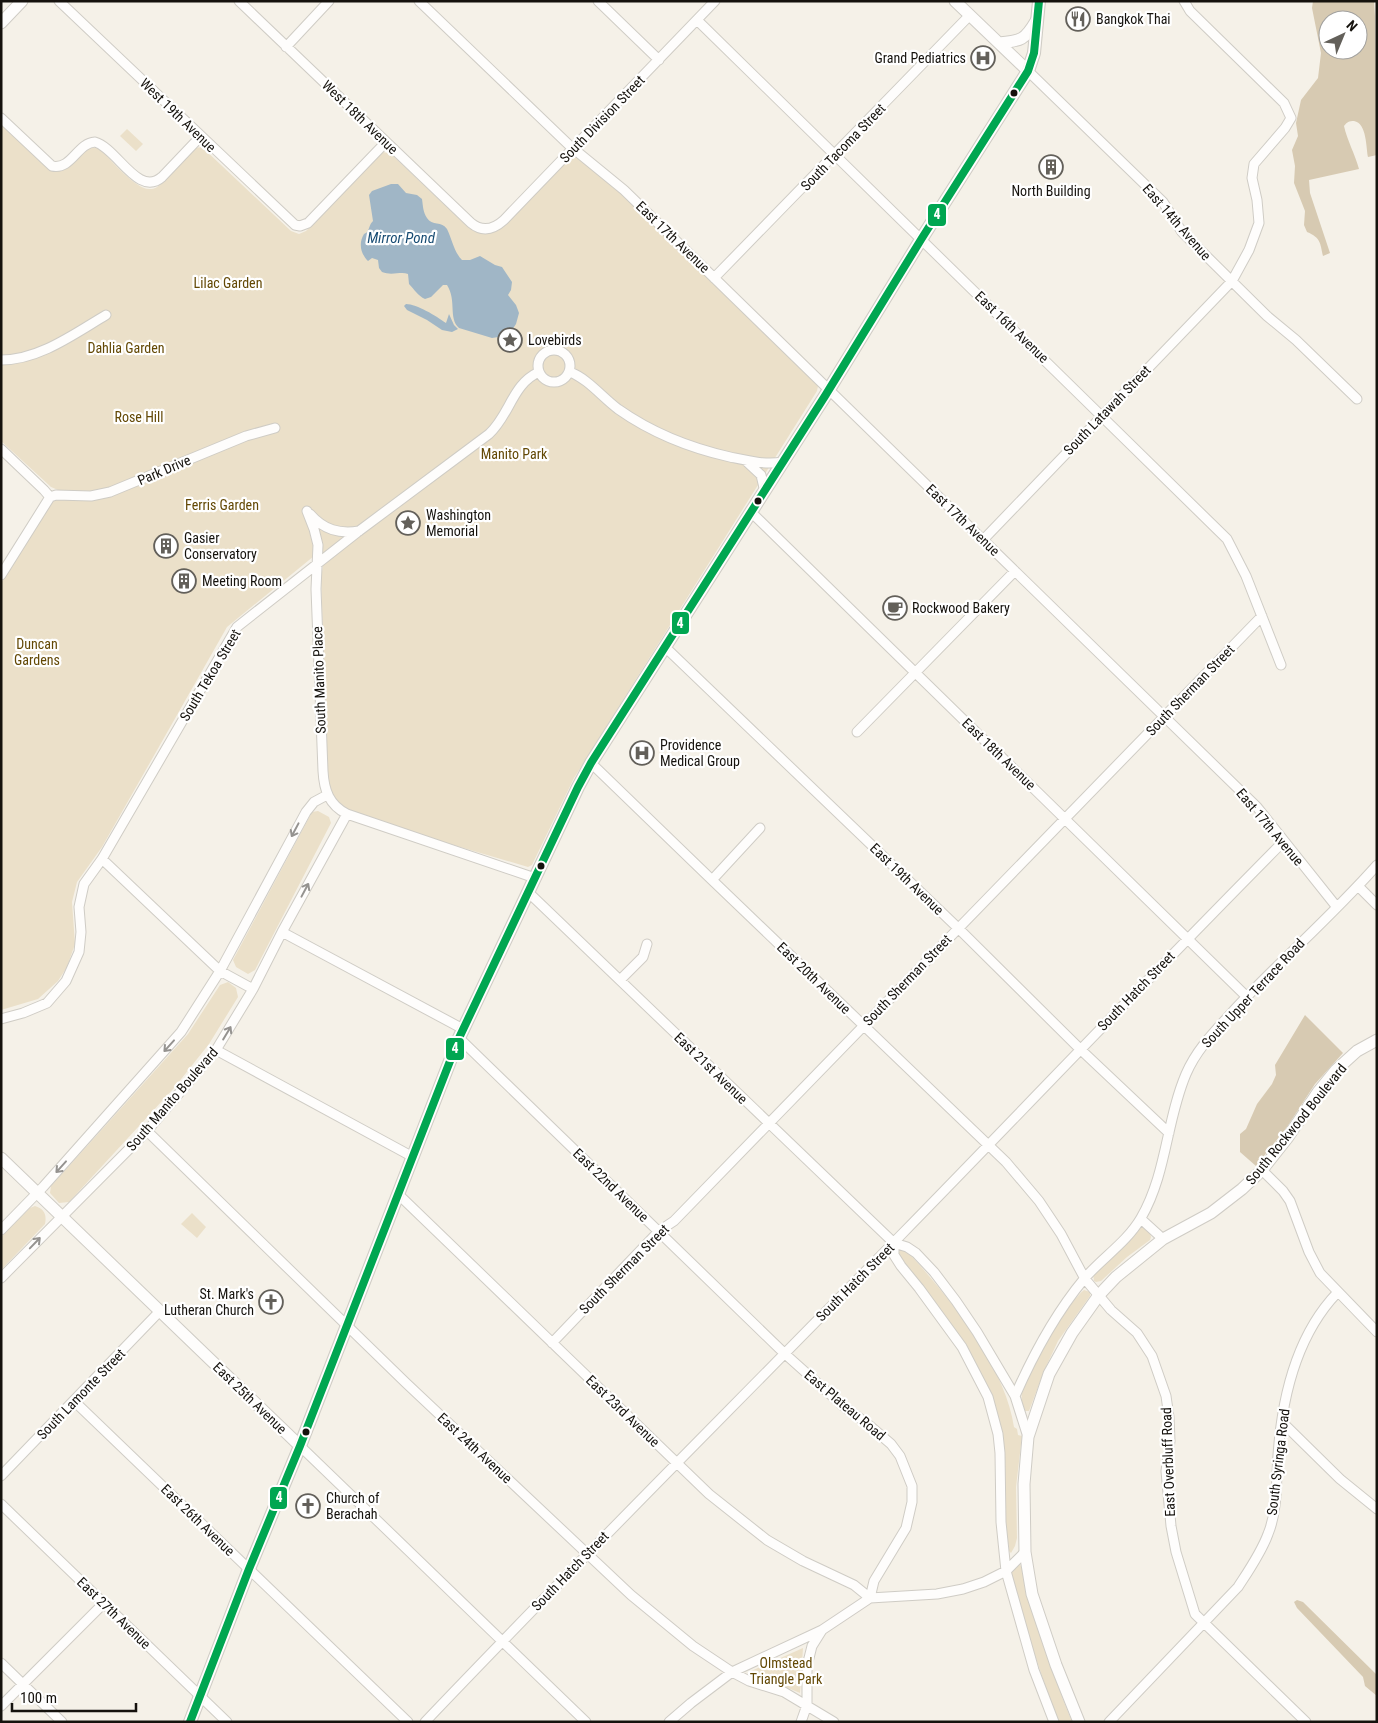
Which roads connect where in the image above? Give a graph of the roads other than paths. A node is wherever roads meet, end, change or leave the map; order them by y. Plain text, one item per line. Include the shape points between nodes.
1 (22, 1) edge
2 (59, 1) edge
3 (239, 1) edge
4 (329, 1) edge
5 (419, 1) edge
6 (598, 1) edge
7 (715, 1) edge
8 (956, 1) edge
9 (1038, 1) edge
10 (1184, 1) edge
11 (970, 15) junction
12 (697, 20) junction
13 (1037, 20) junction
14 (1, 23) edge
15 (999, 43) junction
16 (286, 46) junction
17 (659, 60) junction
18 (1028, 71) junction
19 (1, 118) edge
20 (201, 136) junction
21 (386, 142) junction
22 (573, 149) junction
23 (836, 154) junction
24 (484, 229) joint
25 (922, 238) junction
26 (714, 278) junction
27 (1232, 281) junction
28 (106, 316) dead end
29 (1, 360) edge
30 (539, 372) junction
31 (570, 372) junction
32 (830, 389) junction
33 (1357, 399) dead end
34 (1102, 415) junction
35 (275, 428) dead end
36 (1, 449) edge
37 (744, 460) junction
38 (783, 462) junction
39 (764, 492) junction
40 (50, 497) junction
41 (751, 512) junction
42 (359, 531) junction
43 (983, 540) junction
44 (317, 564) junction
45 (1015, 571) junction
46 (1, 575) edge
47 (1262, 616) junction
48 (665, 647) junction
49 (1281, 665) dead end
50 (916, 672) junction
51 (1164, 716) junction
52 (857, 732) dead end
53 (591, 763) junction
54 (327, 795) junction
55 (348, 814) junction
56 (1065, 818) junction
57 (760, 828) dead end
58 (1283, 842) junction
59 (102, 859) junction
60 (1377, 865) edge
61 (535, 878) junction
62 (712, 880) junction
63 (1358, 886) junction
64 (528, 892) junction
65 (1377, 905) edge
66 (1336, 906) junction
67 (958, 928) junction
68 (282, 932) junction
69 (1187, 938) junction
70 (647, 944) dead end
71 (220, 971) junction
72 (620, 980) junction
73 (253, 989) junction
74 (1247, 996) junction
75 (1, 1019) edge
76 (863, 1025) junction
77 (461, 1034) junction
78 (1377, 1040) edge
79 (1080, 1049) junction
80 (216, 1050) junction
81 (768, 1123) junction
82 (147, 1131) junction
83 (1169, 1133) junction
84 (988, 1146) junction
85 (413, 1156) junction
86 (1, 1158) edge
87 (1262, 1170) junction
88 (37, 1193) junction
89 (398, 1194) junction
90 (61, 1217) junction
91 (1141, 1219) junction
92 (1, 1230) edge
93 (659, 1232) junction
94 (1163, 1239) junction
95 (894, 1243) junction
96 (1, 1278) edge
97 (1084, 1279) junction
98 (1337, 1293) junction
99 (1099, 1295) junction
100 (160, 1311) junction
101 (346, 1325) junction
102 (1377, 1332) edge
103 (552, 1342) junction
104 (784, 1353) junction
105 (1015, 1396) junction
106 (74, 1401) junction
107 (1282, 1422) junction
108 (1028, 1437) junction
109 (300, 1446) junction
110 (676, 1463) junction
111 (1, 1476) edge
112 (1, 1504) edge
113 (1377, 1509) edge
114 (1025, 1552) junction
115 (587, 1554) junction
116 (249, 1569) junction
117 (1006, 1571) junction
118 (870, 1598) junction
119 (104, 1603) junction
120 (1203, 1623) junction
121 (822, 1630) junction
122 (502, 1641) junction
123 (1, 1663) edge
124 (732, 1672) junction
125 (23, 1684) junction
126 (200, 1696) junction
127 (807, 1705) junction
128 (1, 1706) edge
129 (62, 1722) edge
130 (190, 1722) edge
131 (227, 1722) edge
132 (408, 1722) edge
133 (425, 1722) edge
134 (586, 1722) edge
135 (670, 1722) edge
136 (801, 1722) edge
137 (834, 1722) edge
138 (1054, 1722) edge
139 (1079, 1722) edge
140 (1109, 1722) edge
141 (1306, 1722) edge

1 - 14 street
2 - 20 street, West 19th Avenue
3 - 16 street, West 18th Avenue
4 - 16 street
5 - 22 street, East 17th Avenue
6 - 17 street
7 - 12 street, South Division Street
8 - 11 street, East 14th Avenue
9 - 13 main road
10 - 27 street, South Latawah Street via 1190,11 1284,103 1291,118 1254,164 1252,178 1259,223
11 - 15 street, East 14th Avenue
11 - 23 street, South Tacoma Street
12 - 17 street, South Division Street
12 - 23 street, East 16th Avenue
13 - 15 street via 1024,39
13 - 18 main road via 1034,53
15 - 18 street, East 14th Avenue
16 - 21 street, West 18th Avenue
17 - 22 street, South Division Street
18 - 25 main road
18 - 27 street, East 14th Avenue via 1163,202 1182,232
19 - 20 street via 50,164 59,166 68,162 85,145 95,142 104,146 140,180 150,184 162,178
20 - 21 street, West 19th Avenue via 291,222 300,226 308,223
21 - 24 street, West 18th Avenue via 473,225
22 - 24 street, South Division Street via 504,220 495,227
22 - 26 street, East 17th Avenue via 618,184
23 - 25 street, East 16th Avenue
23 - 26 street, South Tacoma Street
25 - 32 main road
25 - 34 street, East 16th Avenue
26 - 32 street, East 17th Avenue
27 - 33 street, East 14th Avenue
27 - 34 street, South Latawah Street
28 - 29 street via 41,351
30 - 31 street via 546,380 555,382
30 - 31 street via 539,359 553,349 562,351 569,358
30 - 42 street, South Tekoa Street via 520,387 492,431
31 - 37 street via 659,434 693,448
32 - 38 main road
32 - 43 street, East 17th Avenue
34 - 43 street, South Latawah Street
34 - 47 street, East 16th Avenue via 1227,538
35 - 40 street, Park Drive via 246,436 110,492
36 - 40 street
37 - 38 street via 763,464
37 - 39 street via 761,474
38 - 39 main road
39 - 41 main road
40 - 46 street
41 - 48 main road
41 - 50 street, East 18th Avenue
42 - 44 street, South Tekoa Street
42 - 44 street, South Manito Place via 330,530 307,511 318,540
43 - 45 street, East 17th Avenue
44 - 54 street, South Manito Place via 323,771
44 - 59 street, South Tekoa Street via 237,627
45 - 50 street
45 - 51 street, East 17th Avenue
47 - 49 street, East 16th Avenue
47 - 51 street, South Sherman Street
48 - 53 main road
48 - 67 street, East 19th Avenue
50 - 52 street
50 - 56 street, East 18th Avenue
51 - 56 street, South Sherman Street
51 - 58 street, East 17th Avenue via 1257,808
53 - 61 main road
53 - 62 street, East 20th Avenue
54 - 55 street via 336,807
54 -> 71 street via 314,802 306,812
55 - 61 street
68 -> 55 street, South Manito Boulevard
56 - 67 street, South Sherman Street
56 - 69 street, East 18th Avenue
57 - 62 street
58 - 66 street, East 17th Avenue
58 - 69 street, South Hatch Street
59 - 71 street
59 - 75 street, South Tekoa Street via 84,884 79,907 79,952 66,981 47,1003
60 - 63 street, South Upper Terrace Road
61 - 64 main road
62 - 76 street, East 20th Avenue
63 - 65 street
63 - 66 street, South Upper Terrace Road
64 - 72 street, East 21st Avenue
64 - 77 main road
66 - 74 street, South Upper Terrace Road
67 - 76 street, South Sherman Street
67 - 79 street, East 19th Avenue
68 - 73 street, South Manito Boulevard
68 - 77 street, East 22nd Avenue
69 - 74 street, East 18th Avenue
69 - 79 street, South Hatch Street
70 - 72 street via 643,957
71 - 73 street
71 -> 88 street via 182,1032
72 - 81 street, East 21st Avenue
80 -> 73 street, South Manito Boulevard
74 - 83 street, South Upper Terrace Road via 1202,1045 1186,1074
76 - 81 street, South Sherman Street
76 - 84 street, East 20th Avenue
77 - 85 main road
77 - 93 street, East 22nd Avenue
78 - 87 street, South Rockwood Boulevard via 1357,1051 1336,1070
79 - 83 street, East 19th Avenue
79 - 84 street, South Hatch Street
80 - 82 street, South Manito Boulevard
80 - 85 street
81 - 93 street, South Sherman Street via 674,1221
81 - 95 street, East 21st Avenue
82 - 90 street, South Manito Boulevard
82 - 101 street, East 24th Avenue
83 - 91 street, South Upper Terrace Road via 1158,1180
84 - 95 street, South Hatch Street
84 - 97 street, East 20th Avenue via 1039,1201 1061,1234
85 - 89 main road
86 - 88 street, East 25th Avenue
87 - 94 street, South Rockwood Boulevard via 1227,1202
87 - 98 street via 1290,1201 1313,1262
88 - 90 street, East 25th Avenue
88 - 92 street
89 - 101 main road
89 - 103 street, East 23rd Avenue
96 -> 90 street, South Manito Boulevard
90 - 100 street, East 25th Avenue
91 - 94 street
91 - 97 street, South Upper Terrace Road
93 - 103 street, South Sherman Street
93 - 104 street, East 22nd Avenue
94 - 99 street, South Rockwood Boulevard via 1116,1276
95 - 104 street, South Hatch Street
95 - 105 street via 916,1253 939,1279 977,1332
95 - 117 street via 894,1255 962,1348 988,1397 1000,1453 1001,1522
97 - 99 street, East 20th Avenue
97 - 105 street, South Upper Terrace Road via 1048,1331
98 - 102 street
98 - 107 street, South Syringa Road via 1316,1318 1300,1351
99 - 108 street, South Rockwood Boulevard via 1049,1374
99 - 120 street, East Overbluff Road via 1142,1339 1160,1375 1169,1417 1166,1471 1171,1526 1195,1614
100 - 106 street, South Lamonte Street
100 - 109 street, East 25th Avenue
101 - 109 main road
101 - 115 street, East 24th Avenue
103 - 110 street, East 23rd Avenue
104 - 110 street, South Hatch Street
104 - 118 street, East Plateau Road via 891,1444 900,1456 912,1486 906,1528 874,1581
105 - 108 street
106 - 111 street, South Lamonte Street
106 - 116 street, East 26th Avenue
107 - 113 street via 1340,1479
107 - 120 street, South Syringa Road via 1269,1533 1238,1587
108 - 114 street, South Rockwood Boulevard via 1024,1484
109 - 116 main road
109 - 122 street, East 25th Avenue
110 - 115 street, South Hatch Street
110 - 118 street, East 23rd Avenue via 762,1536 803,1561 854,1585
112 - 119 street, East 27th Avenue
114 - 117 street
114 - 139 street, South Rockwood Boulevard via 1032,1594
115 - 122 street, South Hatch Street
115 - 124 street, East 24th Avenue via 649,1611
116 - 126 main road
116 - 132 street, East 26th Avenue
117 - 118 street via 963,1589 902,1598
117 - 138 street via 1034,1670
118 - 121 street
119 - 125 street
119 - 126 street, East 27th Avenue
120 - 140 street, South Syringa Road
120 - 141 street, East Overbluff Road
121 - 124 street
121 - 127 street via 812,1646 807,1666
122 - 133 street, South Hatch Street
122 - 134 street, East 25th Avenue
123 - 125 street
124 - 127 street, East 24th Avenue via 784,1692
124 - 135 street
125 - 128 street
125 - 129 street
126 - 130 main road
126 - 131 street, East 27th Avenue
127 - 136 street
127 - 137 street, East 24th Avenue

